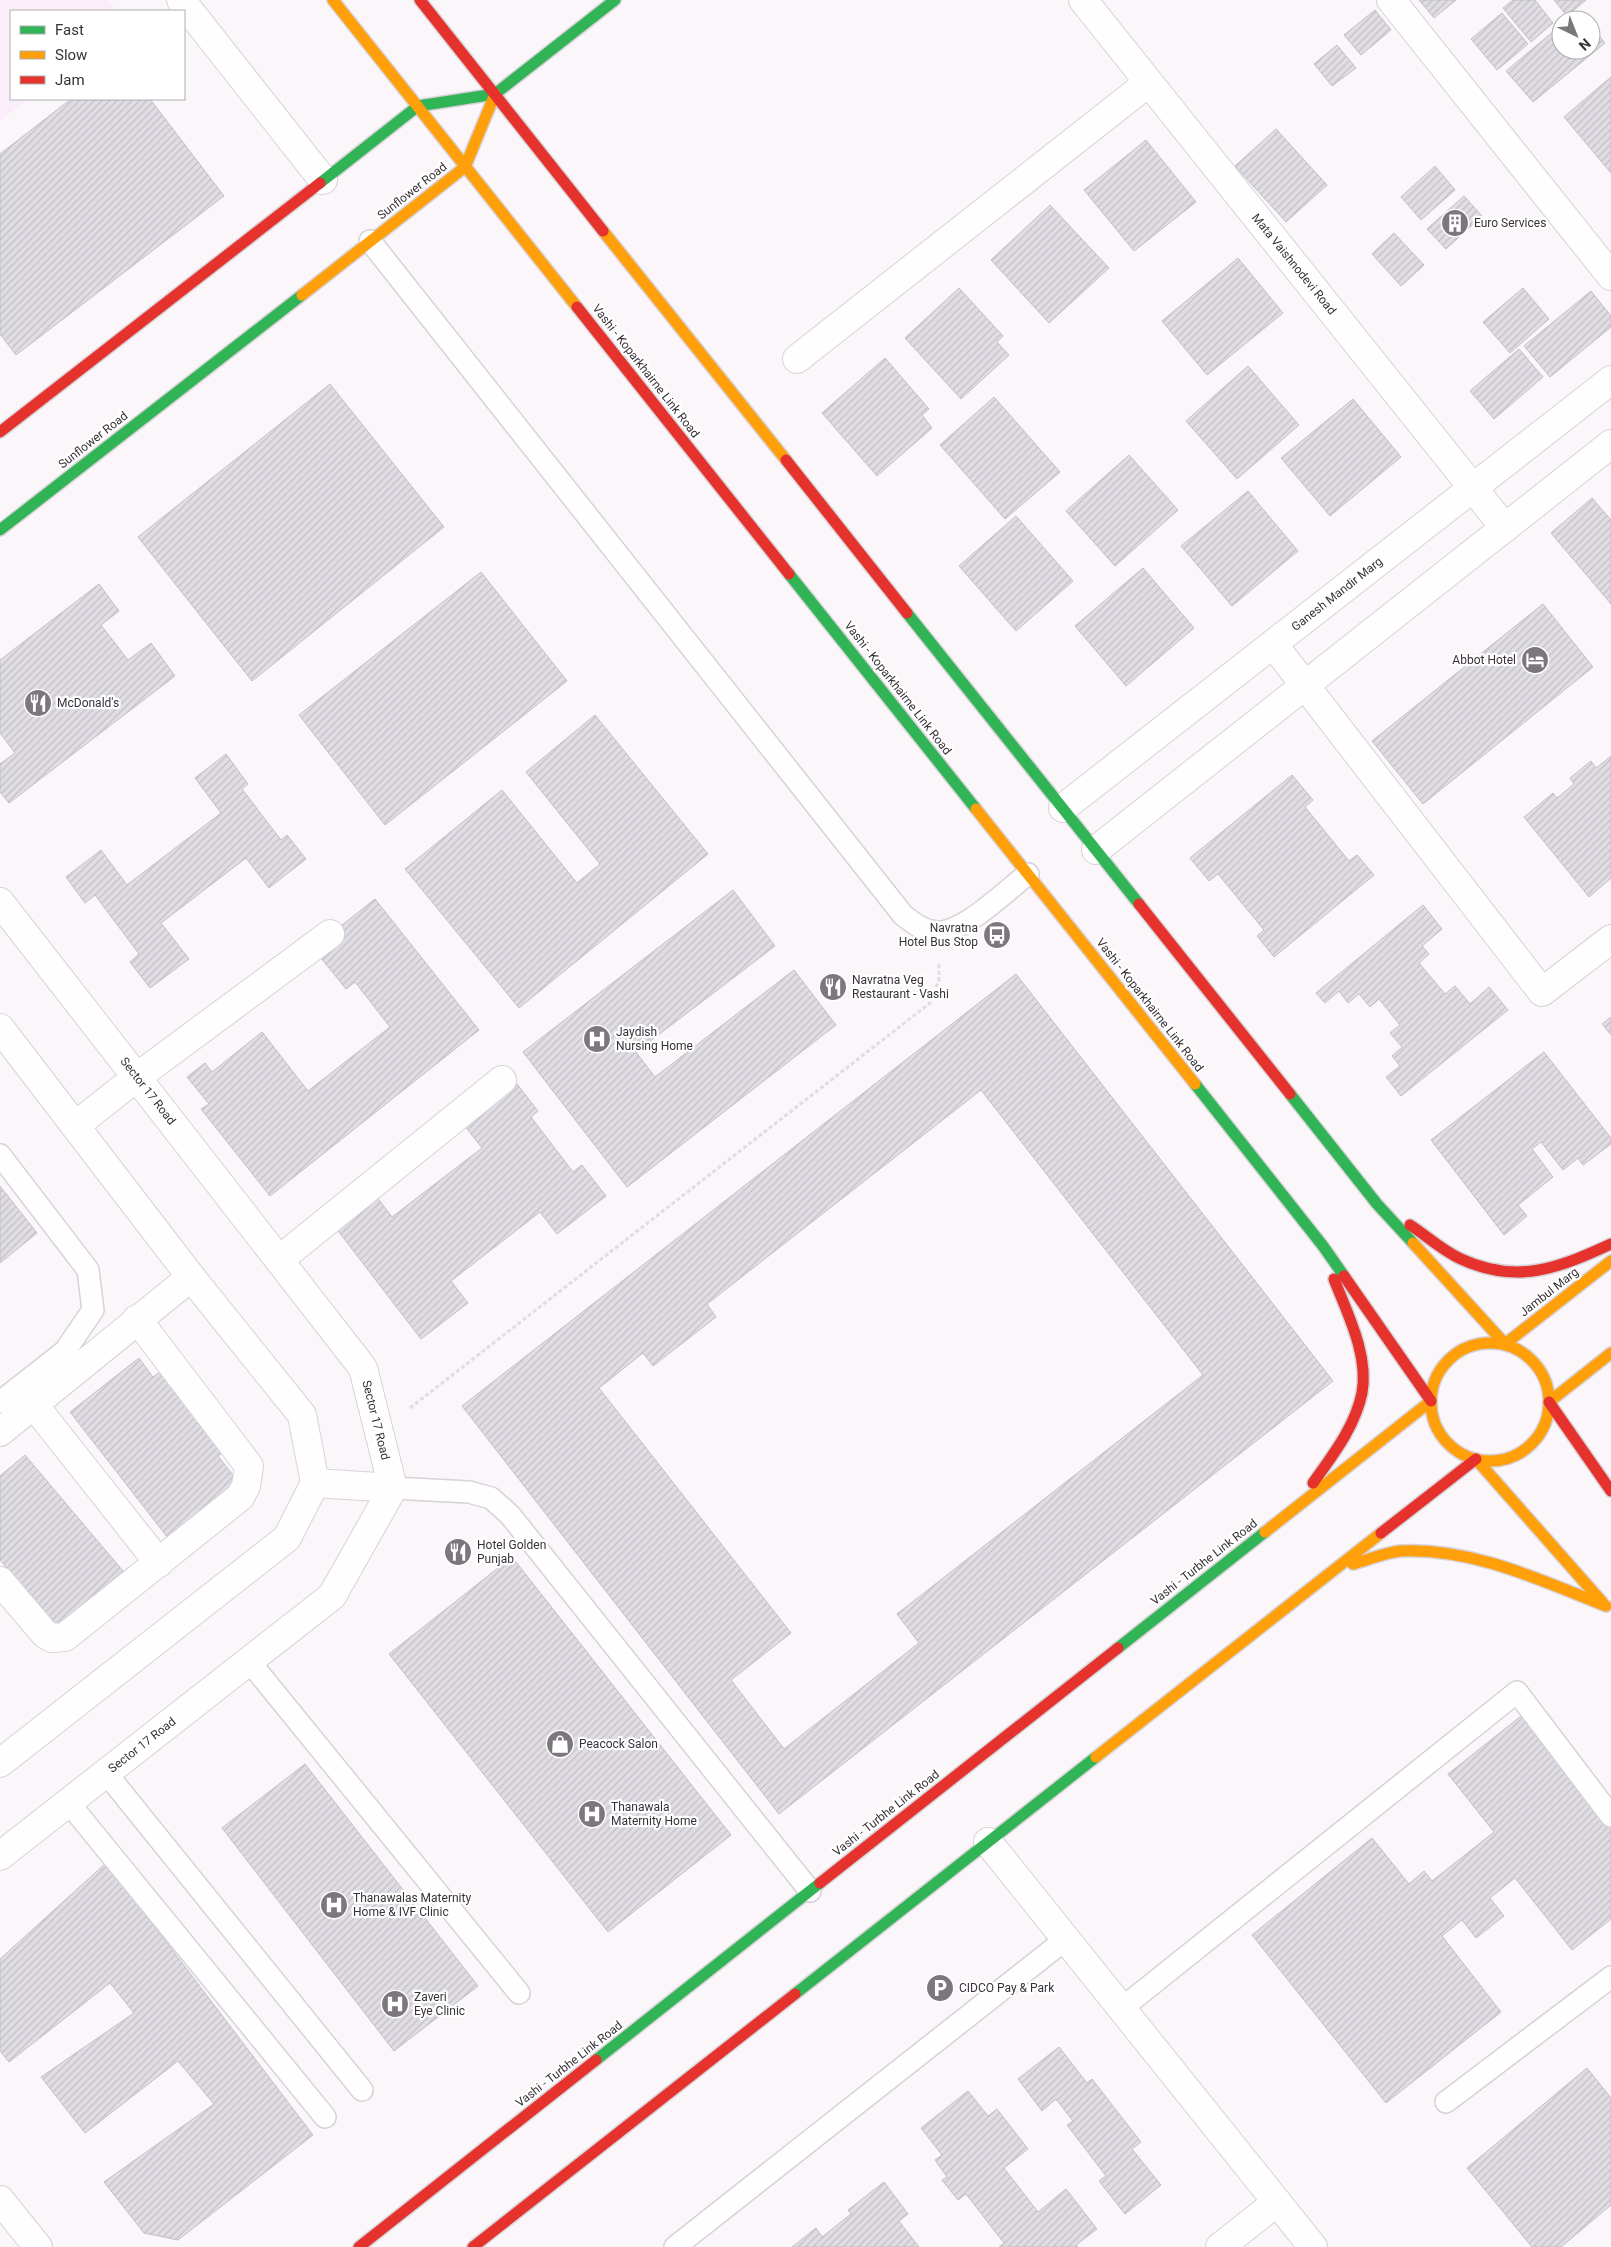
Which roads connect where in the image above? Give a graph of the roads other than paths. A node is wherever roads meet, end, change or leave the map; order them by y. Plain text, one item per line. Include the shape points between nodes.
1 (180, 0) edge
2 (333, 0) edge
3 (420, 0) edge
4 (615, 0) edge
5 (1083, 0) edge
6 (1391, 0) edge
7 (1148, 83) junction
8 (495, 94) junction
9 (418, 106) junction
10 (466, 166) junction
11 (323, 180) junction
12 (370, 241) junction
13 (1611, 276) edge
14 (796, 359) dead end
15 (1611, 380) edge
16 (0, 432) edge
17 (1611, 444) edge
18 (1472, 488) junction
19 (1505, 528) junction
20 (0, 530) edge
21 (1273, 644) junction
22 (1305, 685) junction
23 (1063, 808) junction
24 (1096, 850) junction
25 (1028, 874) junction
26 (0, 902) edge
27 (330, 934) dead end
28 (1611, 939) edge
29 (0, 1028) edge
30 (137, 1077) junction
31 (502, 1080) dead end
32 (76, 1126) junction
33 (0, 1155) edge
34 (1377, 1204) junction
35 (1611, 1244) edge
36 (1323, 1246) junction
37 (279, 1260) junction
38 (1611, 1261) edge
39 (192, 1276) junction
40 (137, 1319) junction
41 (1505, 1344) junction
42 (1611, 1353) edge
43 (1431, 1400) junction
44 (0, 1402) edge
45 (1549, 1402) junction
46 (34, 1405) junction
47 (0, 1432) edge
48 (1476, 1459) junction
49 (315, 1483) junction
50 (392, 1488) junction
51 (1611, 1491) edge
52 (1294, 1508) junction
53 (159, 1563) junction
54 (1341, 1567) junction
55 (0, 1581) edge
56 (1608, 1610) edge
57 (249, 1661) junction
58 (0, 1763) edge
59 (106, 1772) junction
60 (68, 1802) junction
61 (1611, 1816) edge
62 (988, 1842) junction
63 (0, 1856) edge
64 (810, 1891) junction
65 (1066, 1940) junction
66 (1611, 1977) edge
67 (519, 1993) dead end
68 (1121, 2009) junction
69 (362, 2090) dead end
70 (1446, 2102) dead end
71 (325, 2117) dead end
72 (0, 2200) edge
73 (1277, 2202) junction
74 (38, 2247) edge
75 (359, 2247) edge
76 (473, 2247) edge
77 (675, 2247) edge
78 (1220, 2247) edge
79 (1313, 2247) edge

1 - 11 street
2 - 9 main road, Vashi - Koparkhairne Link Road
3 - 8 main road
4 - 8 main road
5 - 7 street, Mata Vaishnodevi Road
6 - 13 street
7 - 14 street
7 - 18 street, Mata Vaishnodevi Road
8 - 9 main road
8 - 10 main road, Sunflower Road
8 - 23 main road
9 - 10 main road, Vashi - Koparkhairne Link Road
9 - 11 main road
10 - 12 main road, Sunflower Road
10 - 25 main road, Vashi - Koparkhairne Link Road
11 - 16 main road
12 - 20 main road, Sunflower Road
12 - 25 lane via 903,915 917,926 938,932 957,928
15 - 18 street, Ganesh Mandir Marg
17 - 19 street
18 - 19 street, Mata Vaishnodevi Road
18 - 21 street, Ganesh Mandir Marg
19 - 22 street
21 - 22 street
21 - 23 street, Ganesh Mandir Marg
22 - 24 street
22 - 28 street via 1542,992
23 - 24 main road
24 - 34 main road
25 - 36 main road, Vashi - Koparkhairne Link Road
26 - 30 street, Sector 17 Road
27 - 30 street
29 - 32 street
30 - 32 street
30 - 37 street, Sector 17 Road
31 - 37 street
32 - 39 street
33 - 44 lane via 88,1270 94,1310 66,1351
34 - 35 main road via 1460,1258 1500,1273 1539,1272
34 - 41 main road
36 - 43 main road, Vashi - Koparkhairne Link Road
36 - 52 main road via 1357,1344 1363,1379 1357,1413 1334,1453
37 - 50 street, Sector 17 Road via 363,1368
38 - 41 main road, Jambul Marg
39 - 40 street
39 - 49 street via 302,1416
40 - 46 street
40 - 53 street via 249,1466 246,1486 240,1496
41 - 43 main road via 1470,1346 1454,1354 1434,1383
41 - 45 main road via 1522,1352 1537,1365 1546,1382
42 - 45 main road
43 - 48 main road via 1434,1420 1443,1438 1458,1451
43 - 52 main road, Vashi - Turbhe Link Road
45 - 48 main road via 1546,1419 1526,1448 1511,1457
45 - 51 main road
46 - 47 street
46 - 53 street
48 - 54 main road
48 - 56 main road
49 - 50 street
49 - 58 street via 287,1538
50 - 57 street, Sector 17 Road via 332,1596
50 - 64 lane via 469,1492 492,1498 510,1515
52 - 64 main road, Vashi - Turbhe Link Road
53 - 55 street via 65,1637 52,1638 45,1634
54 - 56 main road via 1399,1551 1448,1553 1507,1567
54 - 62 main road
57 - 59 street, Sector 17 Road
57 - 67 lane
59 - 60 street, Sector 17 Road
59 - 69 lane
60 - 63 street, Sector 17 Road
60 - 71 lane
61 - 68 lane via 1517,1692
62 - 65 street
62 - 76 main road
64 - 75 main road, Vashi - Turbhe Link Road
65 - 68 street
65 - 77 lane
66 - 70 lane
68 - 73 street
72 - 74 street
73 - 78 street
73 - 79 street

